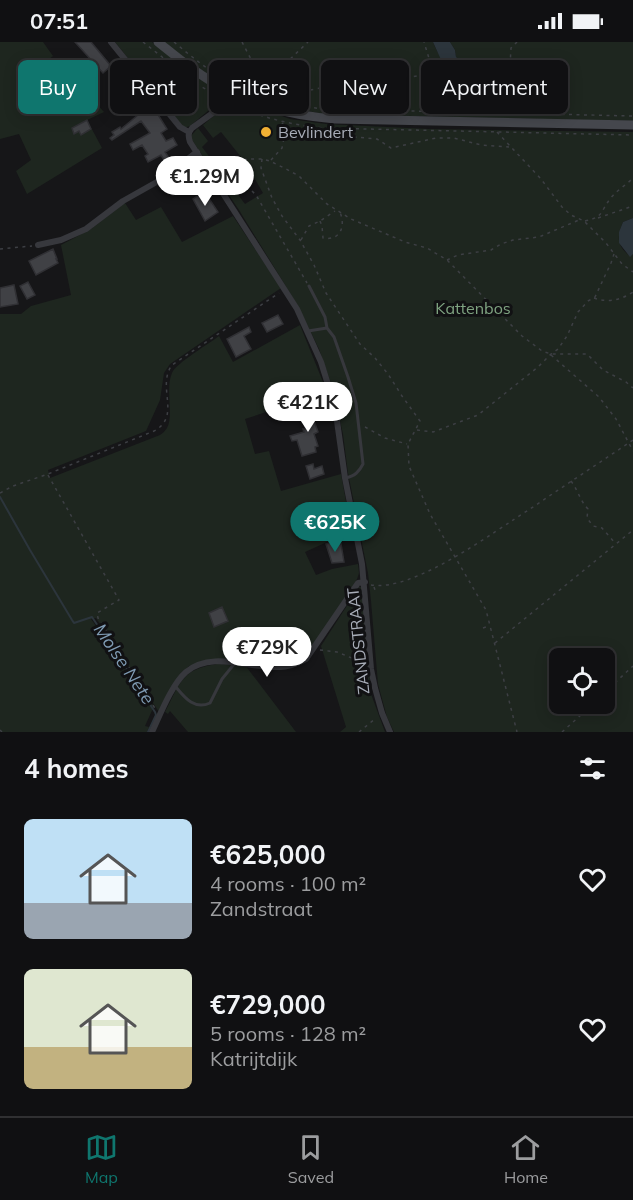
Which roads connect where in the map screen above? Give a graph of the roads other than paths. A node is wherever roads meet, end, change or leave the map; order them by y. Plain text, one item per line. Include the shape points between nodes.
1 (111, 42) edge
2 (158, 42) edge
3 (209, 82) edge
4 (210, 114) edge
5 (294, 114) edge
6 (633, 125) edge
7 (189, 132) junction
8 (197, 152) junction
9 (38, 245) road end
10 (309, 286) road end
11 (327, 328) junction
12 (307, 332) junction
13 (345, 478) junction
14 (364, 582) junction
15 (235, 663) junction
16 (175, 686) junction
17 (152, 732) edge
18 (390, 732) edge

1 - 7 street, ZANDSTRAAT via 180,127
2 - 3 main road
4 - 7 street
5 - 6 main road via 316,118
7 - 8 street, ZANDSTRAAT
8 - 9 street via 86,229
8 - 12 street, ZANDSTRAAT via 285,289
10 - 11 lane
11 - 12 lane
11 - 13 lane via 340,351 359,424 363,464 353,477
12 - 13 street, ZANDSTRAAT via 332,394
13 - 14 street, ZANDSTRAAT
14 - 15 street via 358,584 306,659 280,667
14 - 18 street, ZANDSTRAAT via 375,688
15 - 16 street via 208,662 185,673
15 - 16 lane via 210,703 194,704
16 - 17 street

